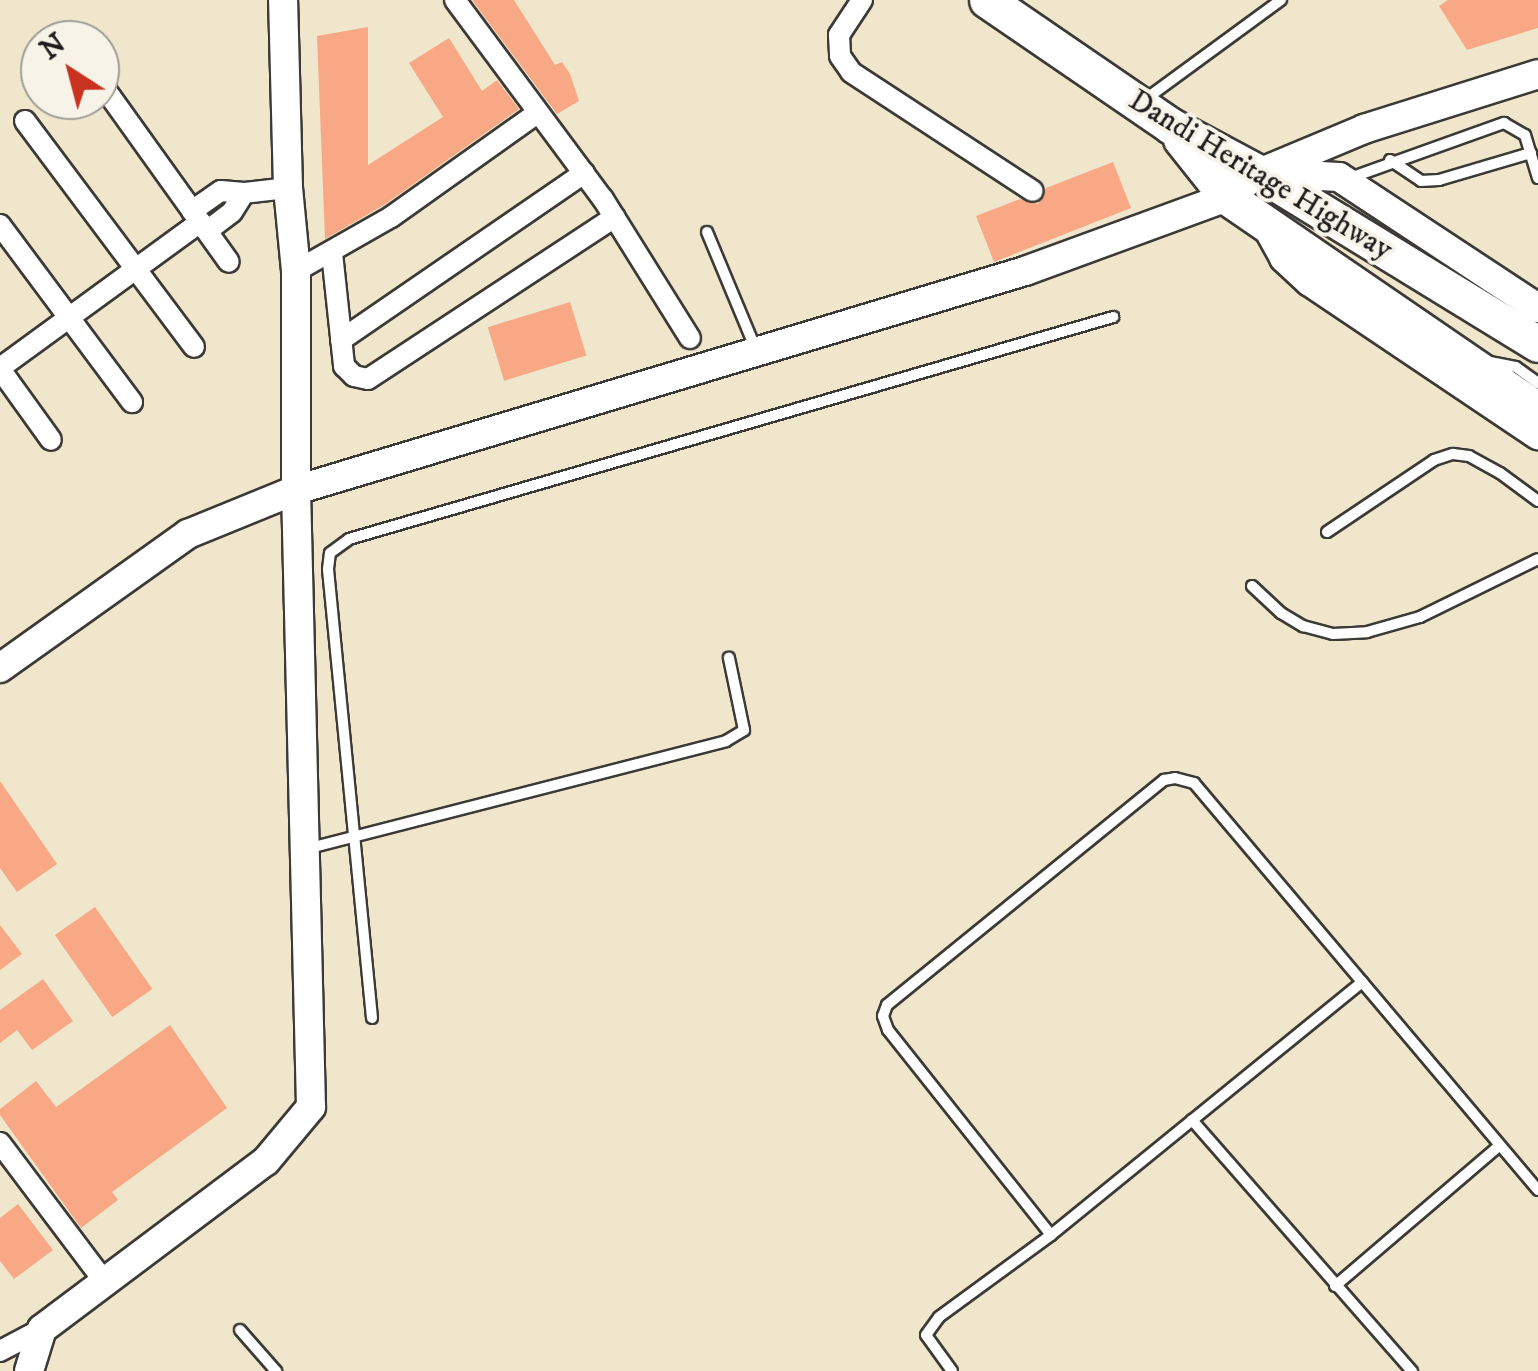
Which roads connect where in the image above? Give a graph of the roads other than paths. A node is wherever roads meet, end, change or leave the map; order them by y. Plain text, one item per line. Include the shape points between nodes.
1 (284, 0) edge
2 (455, 0) edge
3 (862, 0) edge
4 (987, 0) edge
5 (1281, 0) edge
6 (1538, 74) edge
7 (1138, 104) junction
8 (120, 110) edge
9 (536, 114) junction
10 (25, 121) dead end
11 (1171, 126) junction
12 (1530, 153) junction
13 (1390, 160) junction
14 (584, 172) junction
15 (1538, 178) edge
16 (1345, 180) junction
17 (1273, 182) junction
18 (288, 188) junction
19 (1033, 191) dead end
20 (1227, 197) junction
21 (616, 217) junction
22 (200, 222) junction
23 (0, 225) edge
24 (1266, 226) junction
25 (1352, 230) junction
26 (706, 232) dead end
27 (332, 253) junction
28 (229, 262) dead end
29 (136, 269) junction
30 (296, 271) junction
31 (1538, 308) edge
32 (1112, 317) dead end
33 (68, 318) junction
34 (1473, 321) dead end
35 (690, 338) dead end
36 (342, 340) junction
37 (1538, 344) edge
38 (194, 346) dead end
39 (756, 352) junction
40 (1470, 362) junction
41 (0, 369) edge
42 (1538, 383) edge
43 (132, 402) dead end
44 (1538, 410) edge
45 (1538, 435) edge
46 (51, 440) dead end
47 (296, 490) junction
48 (1538, 501) edge
49 (1326, 532) dead end
50 (1538, 560) edge
51 (1252, 586) dead end
52 (730, 658) dead end
53 (0, 668) edge
54 (353, 837) junction
55 (305, 849) junction
56 (1362, 982) junction
57 (372, 1018) dead end
58 (1192, 1120) junction
59 (0, 1143) edge
60 (1498, 1146) junction
61 (1538, 1190) edge
62 (1051, 1234) junction
63 (104, 1281) junction
64 (1335, 1286) junction
65 (42, 1329) junction
66 (240, 1330) dead end
67 (0, 1351) edge
68 (29, 1371) edge
69 (276, 1371) edge
70 (952, 1371) edge
71 (1412, 1371) edge

1 - 18 street
2 - 9 street
3 - 19 street via 839,35 840,56 850,72
4 - 7 highway, Dandi Heritage Highway
5 - 7 lane
6 - 17 street via 1364,129
7 - 11 highway, Dandi Heritage Highway
8 - 22 street
9 - 14 street
9 - 27 street
10 - 29 street
11 - 17 highway, Dandi Heritage Highway
11 - 20 highway
12 - 13 lane via 1421,181
12 - 13 lane via 1525,134 1504,123
12 - 15 lane
13 - 16 lane
14 - 21 street
14 - 36 street
16 - 17 street
16 - 31 street
17 - 20 street
17 - 25 highway, Dandi Heritage Highway
18 - 22 street via 222,191
18 - 30 street
20 - 24 highway
20 - 39 street via 1025,271
21 - 35 street
21 - 36 street via 368,378 344,366
22 - 28 street
22 - 29 street
23 - 33 street
24 - 40 highway
24 - 45 street via 1284,258 1310,282
25 - 34 lane via 1376,259
25 - 37 highway, Dandi Heritage Highway
26 - 39 lane
27 - 30 street
27 - 36 street
29 - 33 street
29 - 38 street
30 - 47 street
32 - 54 lane via 349,540 330,553
33 - 41 street
33 - 43 street
39 - 47 street
40 - 42 lane via 1516,367
40 - 44 highway
41 - 46 street
47 - 53 street via 188,534
47 - 55 street
48 - 49 lane via 1469,456 1452,454
50 - 51 lane via 1420,617 1367,632 1333,634 1303,626
52 - 54 lane via 744,730 726,741
54 - 55 lane
54 - 57 lane
55 - 63 street via 310,1107 266,1161
56 - 58 lane
56 - 60 lane
56 - 62 lane via 1194,783 1164,780 888,1005 883,1016
58 - 62 lane
58 - 64 lane
59 - 63 street
60 - 61 lane
60 - 64 lane
62 - 70 lane via 939,1317 926,1335
63 - 65 street
64 - 71 lane
65 - 67 street
65 - 68 street
66 - 69 lane

